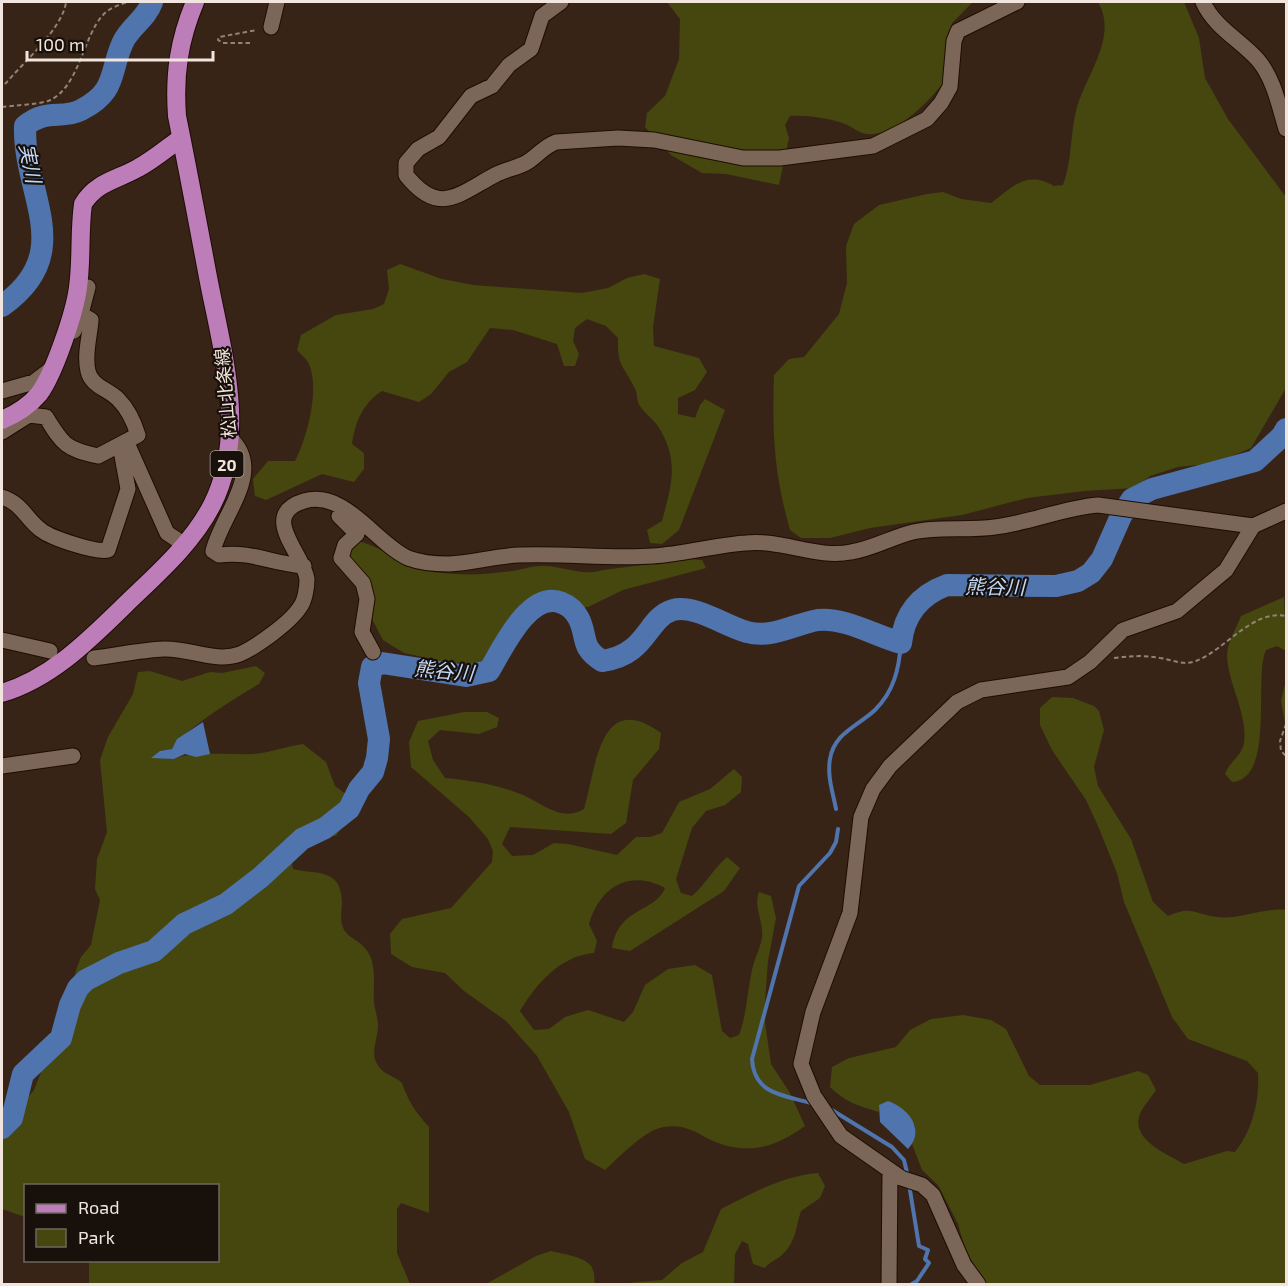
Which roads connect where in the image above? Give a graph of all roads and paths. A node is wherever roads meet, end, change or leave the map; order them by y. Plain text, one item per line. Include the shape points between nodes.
1 (66, 2) edge
2 (128, 2) edge
3 (195, 2) edge
4 (277, 2) edge
5 (561, 2) edge
6 (1017, 2) edge
7 (1203, 2) edge
8 (271, 27) joint
9 (250, 43) dead end
10 (5, 84) dead end
11 (2, 107) edge
12 (1287, 129) edge
13 (182, 138) junction
14 (88, 287) dead end
15 (81, 314) junction
16 (65, 335) junction
17 (51, 369) junction
18 (2, 391) edge
19 (12, 418) edge
20 (2, 432) edge
21 (231, 439) junction
22 (124, 444) junction
23 (2, 497) edge
24 (338, 504) junction
25 (1287, 511) edge
26 (1253, 526) junction
27 (185, 545) junction
28 (304, 566) junction
29 (1287, 616) edge
30 (2, 640) edge
31 (50, 651) dead end
32 (373, 652) dead end
33 (94, 658) dead end
34 (1090, 662) junction
35 (2, 693) edge
36 (1287, 724) edge
37 (73, 756) dead end
38 (1287, 756) edge
39 (2, 766) edge
40 (896, 1174) junction
41 (889, 1284) edge
42 (978, 1284) edge

1 - 10 path via 55,28
2 - 11 path via 104,13 74,73 59,93 49,100
3 - 13 main road, 松山北条線 / 20 via 176,67 177,116
4 - 8 street
5 - 6 street via 542,16 531,49 509,65 492,86 471,96 447,130 418,148 406,163 406,175 426,194 443,200 462,195 529,161 556,141 654,140 743,158 780,158 873,146 927,120 941,103 950,87 958,32
7 - 12 street via 1222,28 1268,73
8 - 9 path via 219,36 218,40
13 - 16 main road via 138,168 100,185 83,204 79,286
13 - 21 main road, 松山北条線 / 20 via 227,374
14 - 15 street
15 - 16 street via 74,332
15 - 22 street via 91,320 88,373 117,398 132,417 138,435
16 - 17 main road
17 - 18 street via 34,382
17 - 19 main road via 38,395
19 - 20 street
19 - 22 street via 29,414 46,417 60,439 74,451 98,456
21 - 27 main road, 松山北条線 / 20 via 213,504
21 - 28 street via 242,450 245,472 213,551 219,555 250,554 284,565
22 - 23 street via 128,489 108,550 46,534 19,505
22 - 27 street via 167,533
24 - 26 street via 409,558 450,564 541,554 606,558 686,554 748,542 831,553 852,552 913,532 992,528 1080,507 1118,507
24 - 28 street via 320,499 305,501 286,515 285,536
24 - 32 street via 340,517 357,534 345,545 341,558 363,583 367,599 362,632
25 - 26 street
26 - 34 street via 1226,570 1177,611 1123,630
27 - 35 main road, 松山北条線 / 20 via 62,663 20,688
28 - 33 street via 307,581 300,608 239,654 219,656 167,648
29 - 34 path via 1256,622 1189,663 1134,655
30 - 31 street
34 - 40 street via 1068,677 981,690 957,702 890,766 873,789 861,817 850,913 813,1012 801,1064 830,1121 850,1143
36 - 38 path via 1281,741 1281,751
37 - 39 street
40 - 41 street
40 - 42 street via 922,1185 933,1195 964,1265

